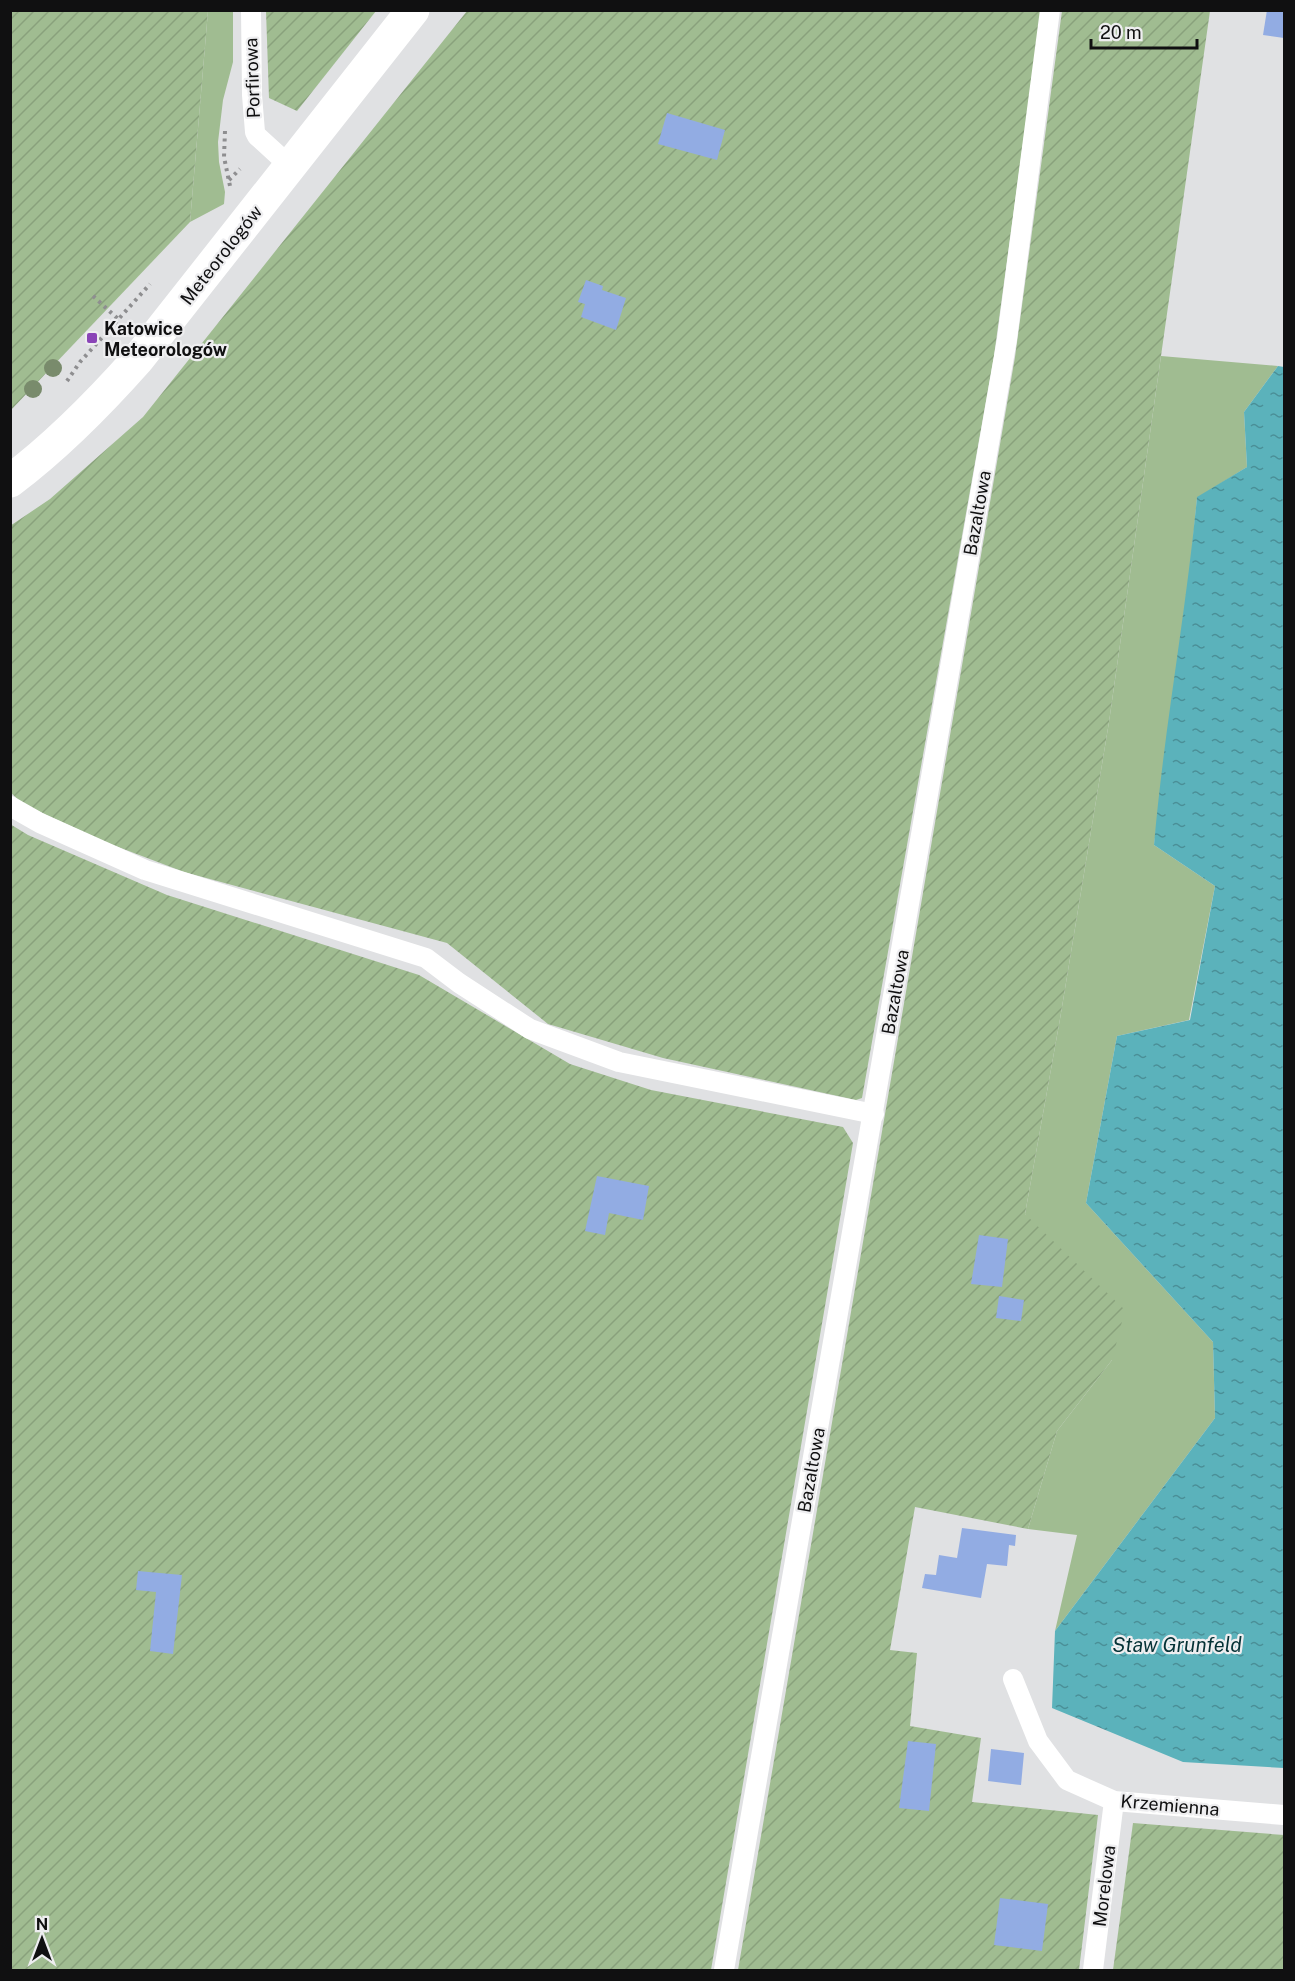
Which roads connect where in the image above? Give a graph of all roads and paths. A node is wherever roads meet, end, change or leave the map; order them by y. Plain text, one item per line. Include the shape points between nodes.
1 (251, 10) edge
2 (413, 10) edge
3 (1050, 10) edge
4 (291, 167) junction
5 (145, 289) dead end
6 (93, 296) dead end
7 (118, 319) junction
8 (62, 388) dead end
9 (10, 481) edge
10 (10, 806) edge
11 (874, 1114) junction
12 (1013, 1679) dead end
13 (1114, 1801) junction
14 (1284, 1815) edge
15 (724, 1971) edge
16 (1093, 1971) edge

1 - 4 lane, Porfirowa via 255,132
2 - 4 street, Meteorologów
3 - 11 lane, Bazaltowa via 1007,339
4 - 9 street, Meteorologów via 101,401
5 - 7 path
6 - 7 path
7 - 8 path
10 - 11 lane via 145,870 426,958 530,1029 619,1062
11 - 15 lane, Bazaltowa
12 - 13 lane, Krzemienna via 1038,1741 1067,1780
13 - 14 lane, Krzemienna
13 - 16 lane, Morelowa

